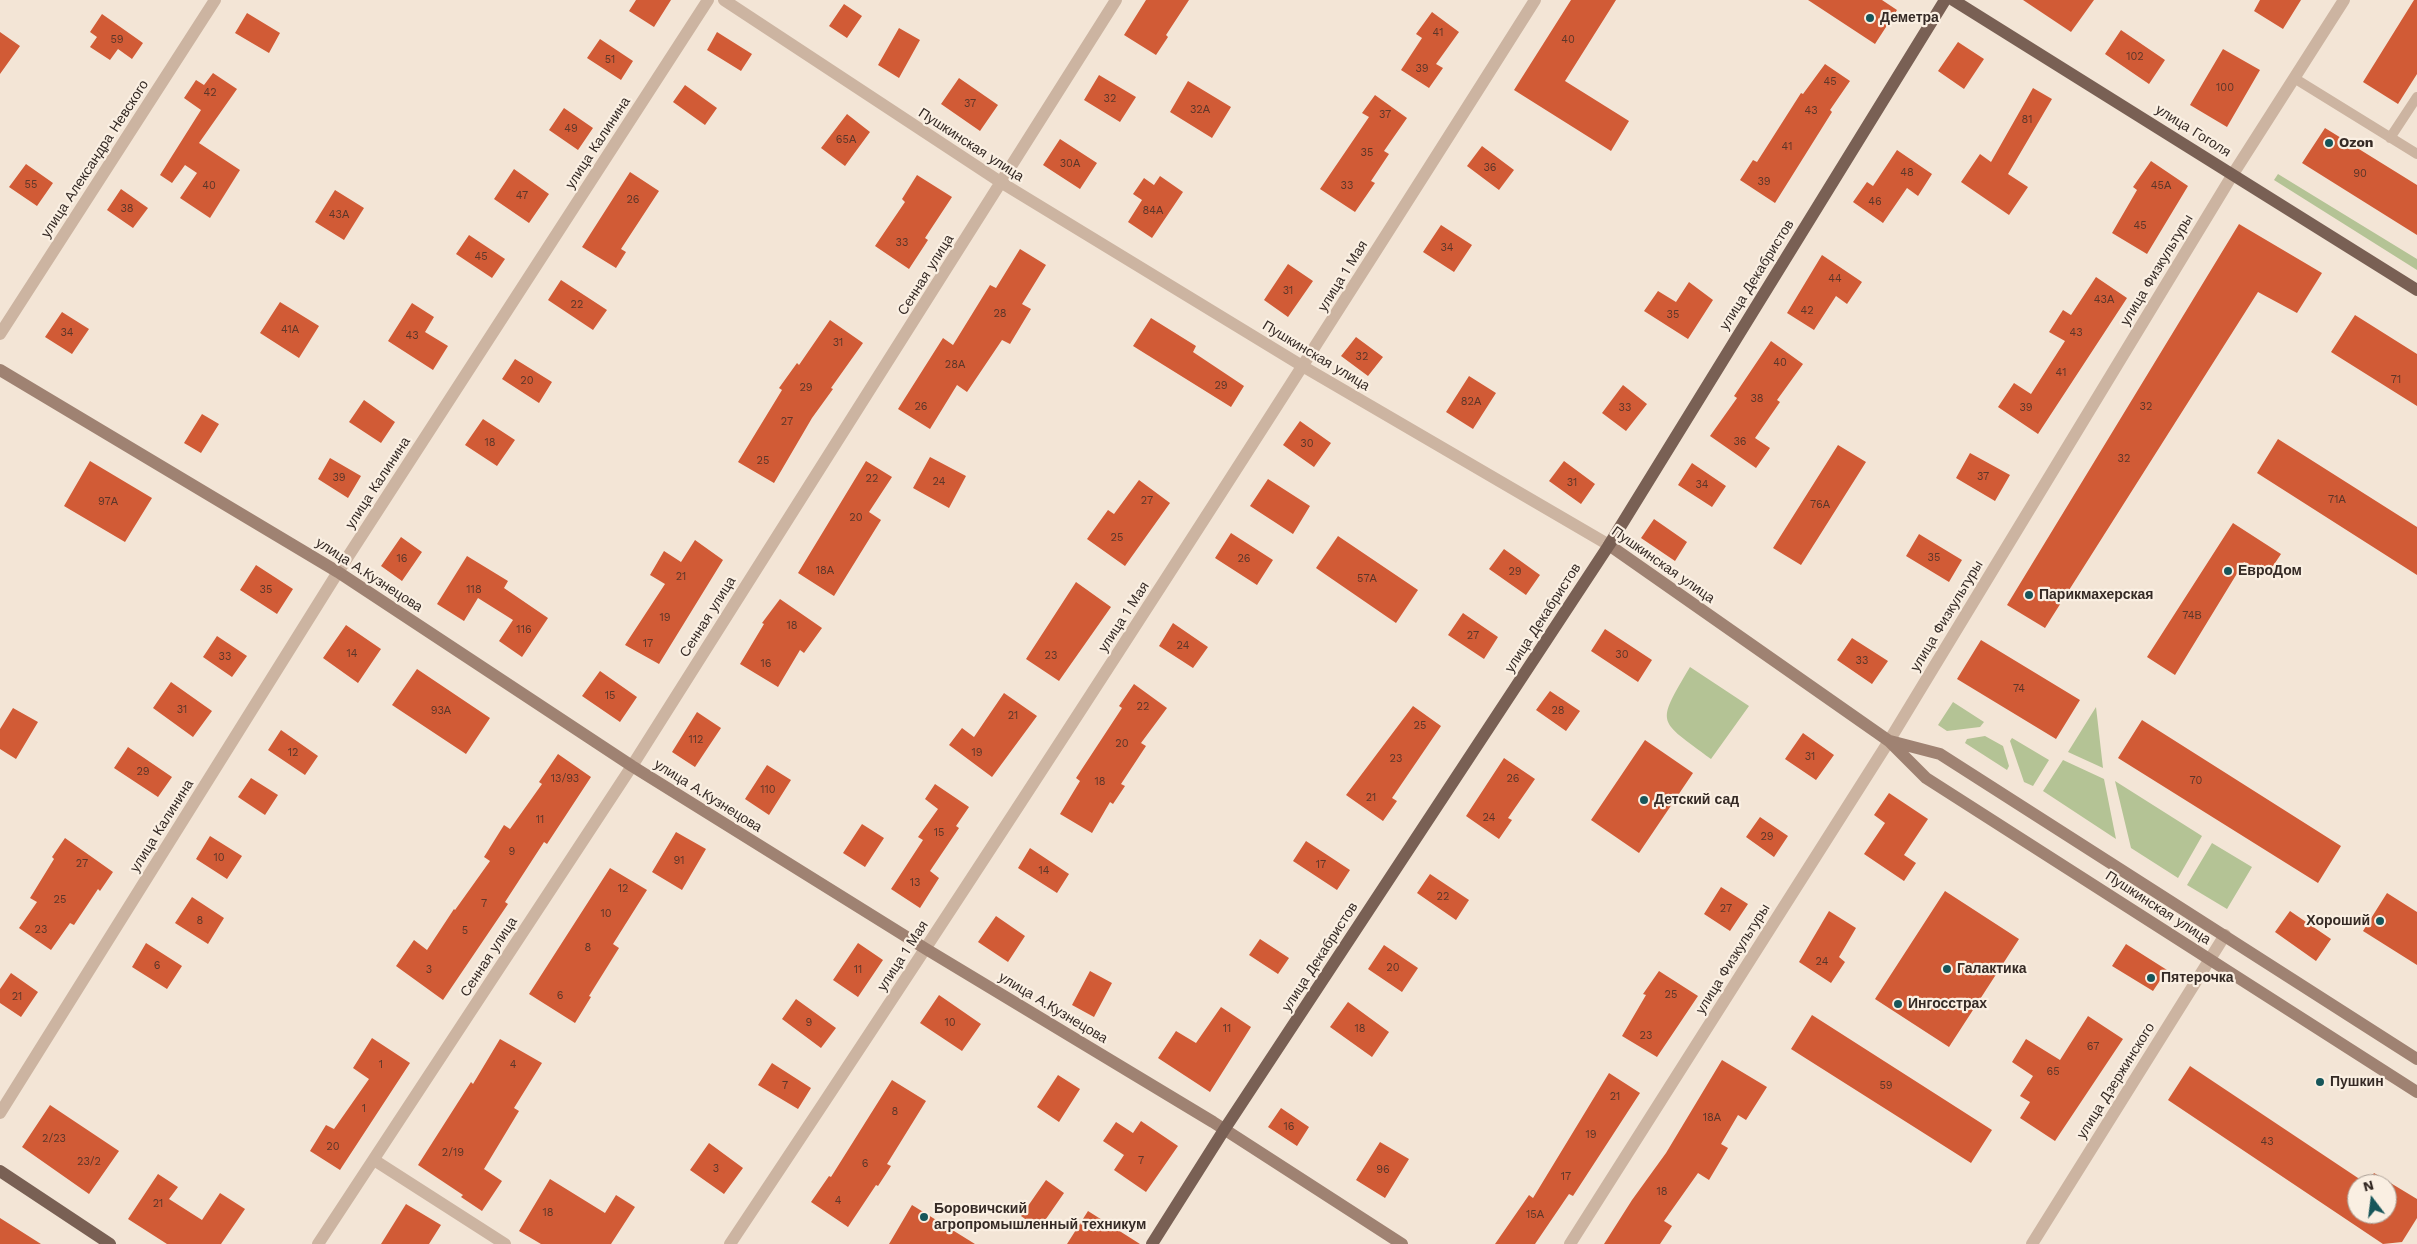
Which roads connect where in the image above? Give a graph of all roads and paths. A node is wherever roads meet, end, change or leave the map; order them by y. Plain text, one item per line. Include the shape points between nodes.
1 (214, 0) edge
2 (708, 0) edge
3 (724, 0) edge
4 (1116, 0) edge
5 (1535, 0) edge
6 (1945, 0) edge
7 (1953, 0) edge
8 (2344, 0) edge
9 (2294, 78) junction
10 (2417, 97) edge
11 (2390, 138) junction
12 (2417, 154) edge
13 (2233, 174) junction
14 (1002, 183) junction
15 (2417, 290) edge
16 (0, 334) edge
17 (1304, 367) junction
18 (0, 370) edge
19 (1609, 545) junction
20 (338, 572) junction
21 (1889, 741) junction
22 (632, 766) junction
23 (2225, 935) junction
24 (926, 949) junction
25 (2209, 959) junction
26 (2417, 1059) edge
27 (2417, 1092) edge
28 (0, 1113) edge
29 (1224, 1130) junction
30 (374, 1160) junction
31 (0, 1171) edge
32 (110, 1244) edge
33 (318, 1244) edge
34 (505, 1244) edge
35 (730, 1244) edge
36 (1152, 1244) edge
37 (1402, 1244) edge
38 (1570, 1244) edge
39 (2032, 1244) edge

1 - 16 street, улица Александра Невского
2 - 20 street, улица Калинина
3 - 14 street, Пушкинская улица
4 - 14 street, Сенная улица
5 - 17 street, улица 1 Мая
6 - 19 main road, улица Декабристов
7 - 13 main road, улица Гоголя
8 - 9 street, улица Физкультуры
9 - 11 lane
9 - 13 street, улица Физкультуры
10 - 11 lane
11 - 12 lane
13 - 15 main road, улица Гоголя
13 - 21 street, улица Физкультуры
14 - 17 street, Пушкинская улица
14 - 22 street, Сенная улица
17 - 19 street, Пушкинская улица
17 - 24 street, улица 1 Мая
18 - 20 main road, улица А.Кузнецова
19 - 21 main road, Пушкинская улица
19 - 29 main road, улица Декабристов
20 - 22 main road, улица А.Кузнецова
20 - 28 street, улица Калинина
21 - 23 main road, Пушкинская улица via 1940,754
21 - 25 main road, Пушкинская улица via 1926,778
21 - 38 street, улица Физкультуры
22 - 24 main road, улица А.Кузнецова
22 - 30 street, Сенная улица
23 - 25 street, улица Дзержинского
23 - 26 main road, Пушкинская улица
24 - 29 main road, улица А.Кузнецова
24 - 35 street, улица 1 Мая
25 - 27 main road, Пушкинская улица
25 - 39 street, улица Дзержинского
29 - 36 main road, улица Декабристов
29 - 37 main road, улица А.Кузнецова
30 - 33 street, Сенная улица
30 - 34 street
31 - 32 main road

